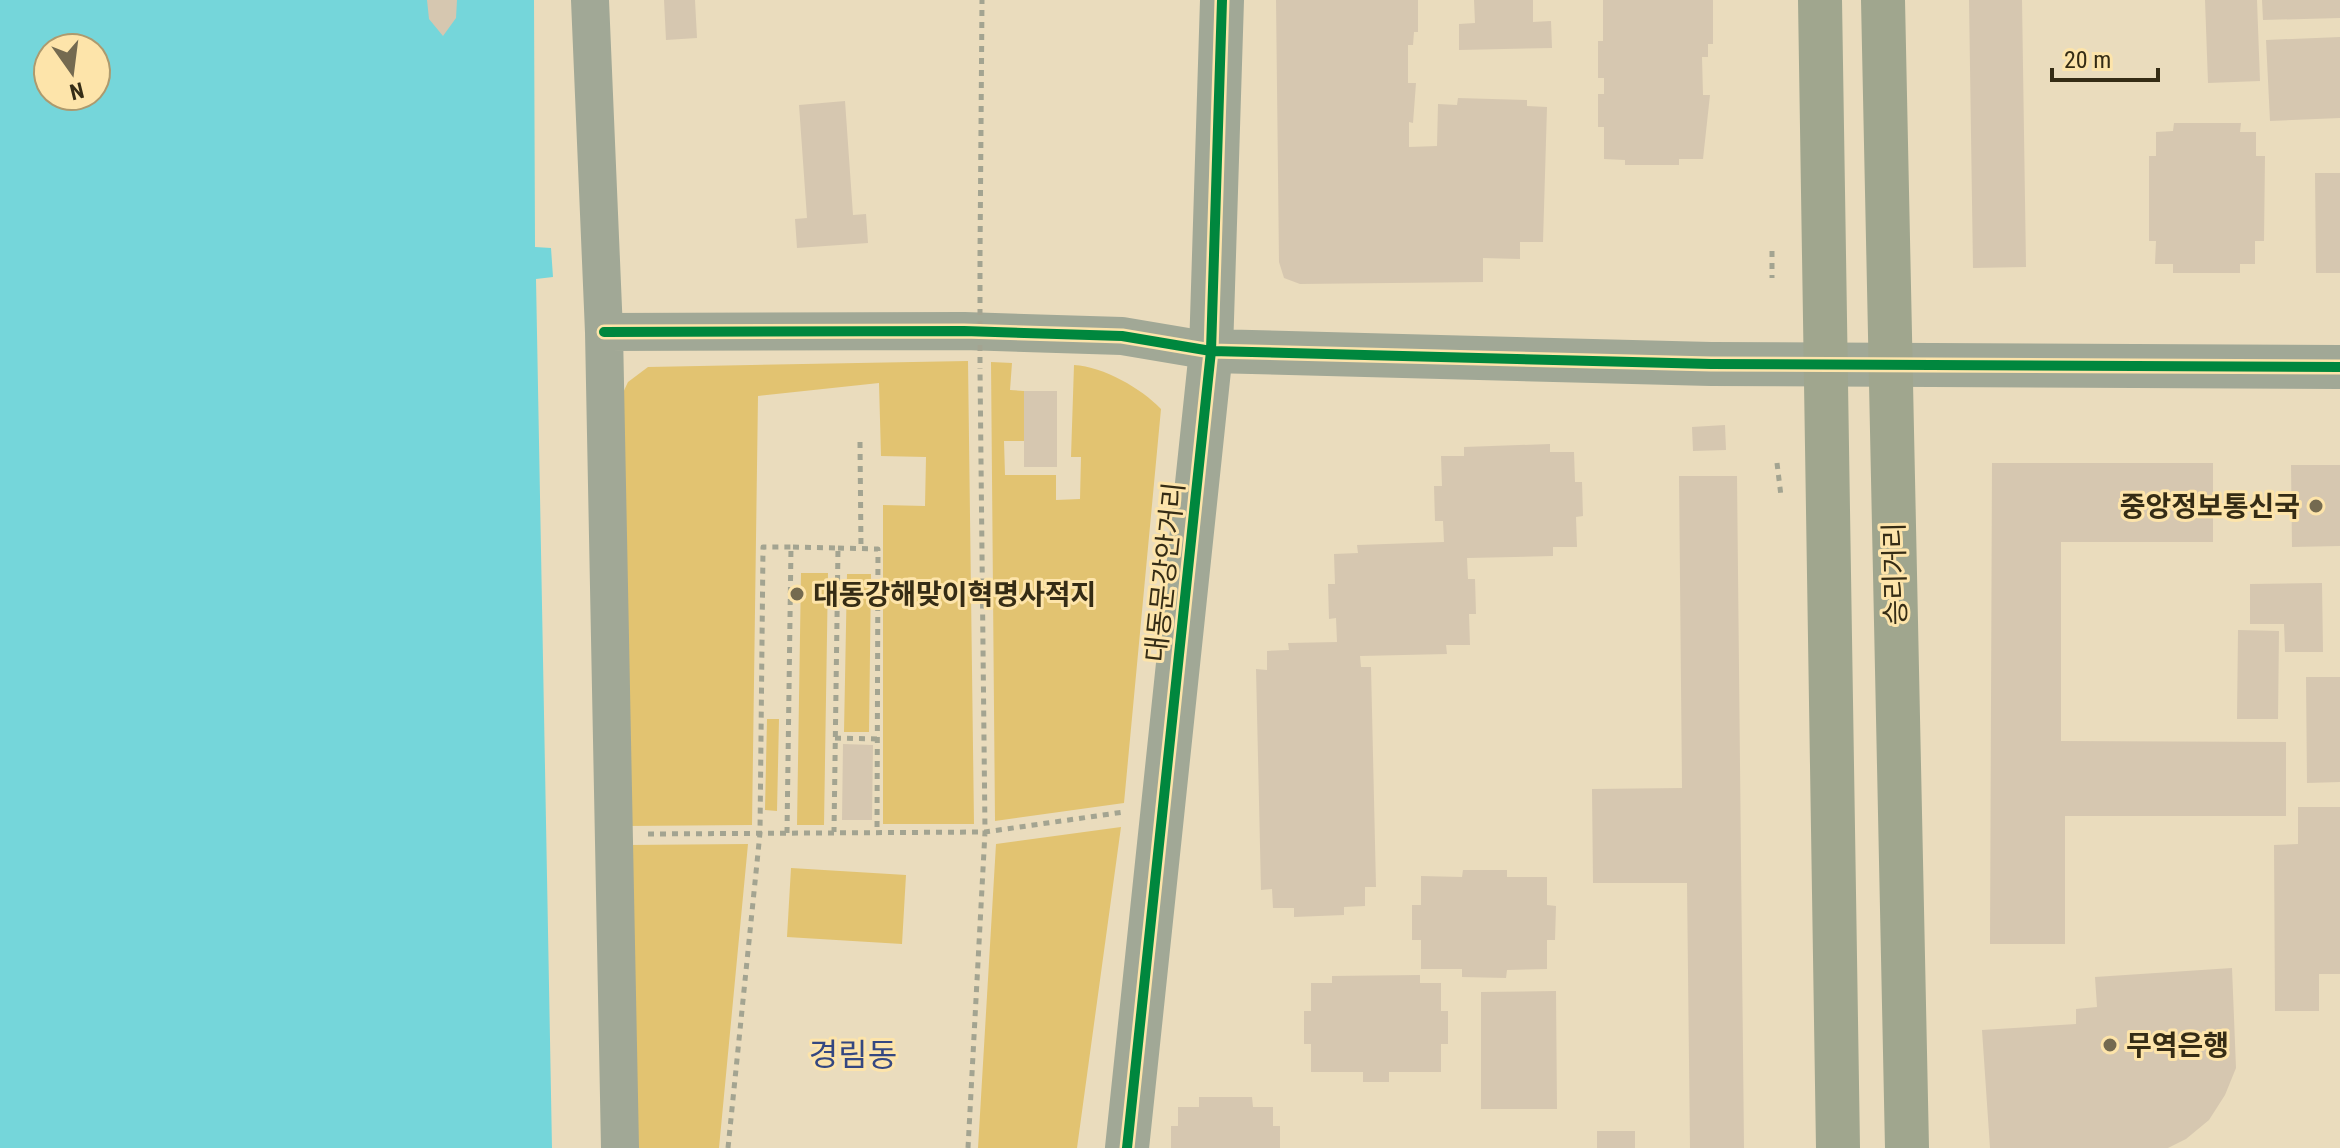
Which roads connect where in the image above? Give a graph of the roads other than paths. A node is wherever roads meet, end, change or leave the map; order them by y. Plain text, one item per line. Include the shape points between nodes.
1 (590, 0) edge
2 (1222, 0) edge
3 (1820, 0) edge
4 (1883, 0) edge
5 (604, 332) junction
6 (1211, 351) junction
7 (1824, 364) junction
8 (1889, 364) junction
9 (2340, 367) edge
10 (620, 1148) edge
11 (1127, 1148) edge
12 (1838, 1148) edge
13 (1907, 1148) edge

1 - 5 street
2 - 6 street, 대동문강안거리
3 - 7 main road
4 - 8 main road, 승리거리
5 - 6 street via 964,331 1122,336
5 - 10 street
6 - 7 street
6 - 11 street, 대동문강안거리
7 - 8 street
7 - 12 main road
8 - 9 street
8 - 13 main road, 승리거리

